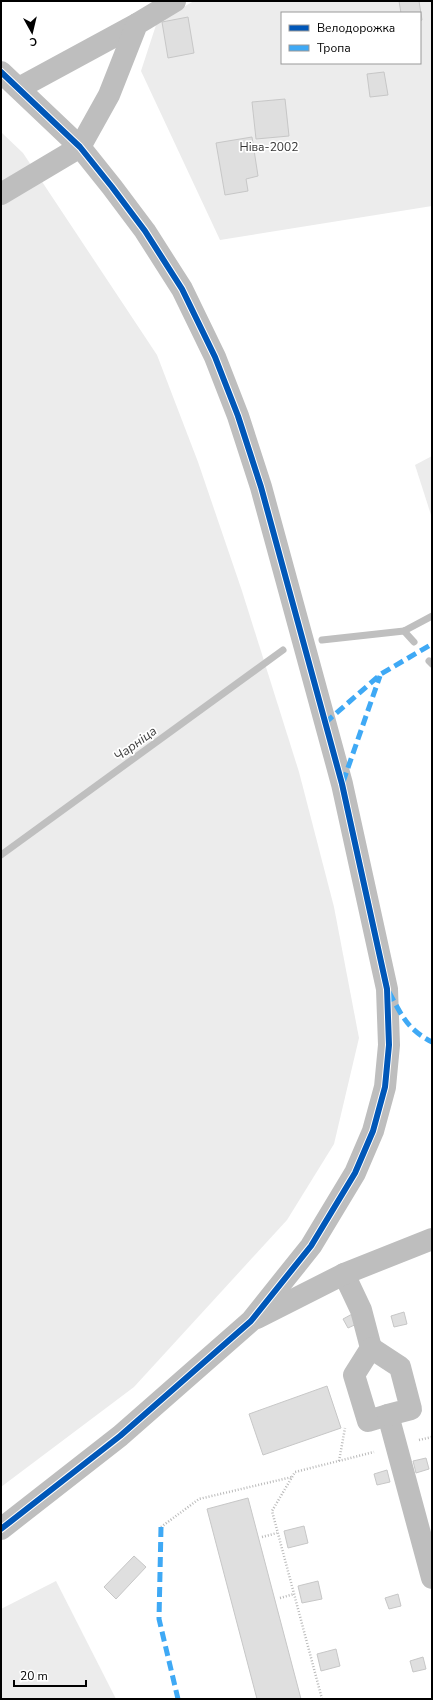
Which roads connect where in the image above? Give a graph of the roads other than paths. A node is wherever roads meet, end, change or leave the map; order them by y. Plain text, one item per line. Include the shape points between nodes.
1 (175, 1) edge
2 (137, 24) junction
3 (1, 72) edge
4 (19, 88) junction
5 (80, 147) junction
6 (1, 194) edge
7 (432, 1239) edge
8 (344, 1274) junction
9 (251, 1321) junction
10 (371, 1348) junction
11 (388, 1415) junction
12 (1, 1529) edge
13 (432, 1578) edge

1 - 2 street
2 - 4 street
2 - 5 street via 109,95
3 - 4 street
4 - 5 street
5 - 6 street
5 - 9 street via 145,231 182,289 238,416 276,541 342,784 387,989 389,1045 385,1087 373,1131 358,1166 312,1246
7 - 8 street
8 - 9 street
8 - 10 street via 361,1310
9 - 12 street via 120,1436
10 - 11 street via 354,1375 368,1421
10 - 11 street via 400,1367 411,1409
11 - 13 street

